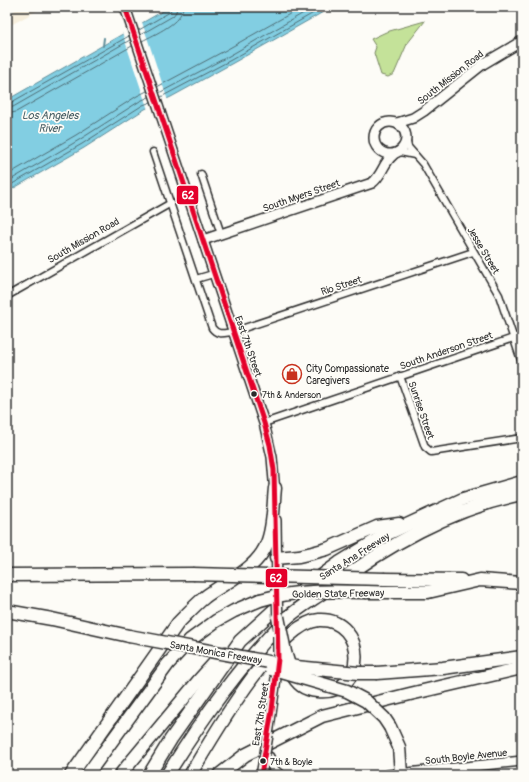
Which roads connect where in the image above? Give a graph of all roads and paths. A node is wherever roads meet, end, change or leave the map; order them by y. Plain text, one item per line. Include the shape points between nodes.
1 (125, 7) edge
2 (522, 41) edge
3 (413, 118) junction
4 (397, 123) junction
5 (406, 138) junction
6 (380, 151) junction
7 (153, 152) dead end
8 (396, 153) junction
9 (415, 155) junction
10 (382, 170) junction
11 (201, 174) dead end
12 (171, 203) junction
13 (221, 234) junction
14 (202, 240) junction
15 (473, 252) junction
16 (213, 274) junction
17 (196, 279) junction
18 (7, 296) edge
19 (232, 332) junction
20 (522, 335) edge
21 (514, 338) junction
22 (522, 363) edge
23 (400, 376) junction
24 (264, 423) junction
25 (522, 438) edge
26 (522, 482) edge
27 (274, 488) junction
28 (522, 494) edge
29 (414, 521) junction
30 (276, 558) junction
31 (7, 574) edge
32 (480, 580) junction
33 (522, 583) edge
34 (7, 611) edge
35 (278, 617) junction
36 (7, 618) edge
37 (78, 626) junction
38 (240, 641) junction
39 (211, 652) junction
40 (522, 657) edge
41 (522, 668) edge
42 (121, 730) junction
43 (268, 739) junction
44 (266, 758) junction
45 (522, 761) edge
46 (401, 774) junction
47 (71, 775) edge
48 (87, 775) edge
49 (97, 775) edge
50 (120, 775) edge
51 (149, 775) edge
52 (167, 775) edge
53 (190, 775) edge
54 (219, 775) edge
55 (231, 775) edge
56 (261, 775) edge
57 (280, 775) edge
58 (388, 775) edge

1 - 14 main road, East 7th Street
2 - 3 main road, South Mission Road via 483,64
3 - 4 main road, South Mission Road
3 - 5 main road, South Mission Road
4 - 5 main road via 402,126
4 - 6 main road via 387,122 378,128 374,138
5 - 8 main road via 405,147
5 - 9 street, Jesse Street via 408,147
6 - 8 main road via 386,154
6 - 10 main road
7 - 12 street
8 - 9 street
8 - 10 main road, South Myers Street via 389,158
9 - 15 street, Jesse Street via 423,164
10 - 13 main road, South Myers Street via 372,183
11 - 13 street
12 - 17 street
12 - 18 street, South Mission Road
13 - 14 main road, South Myers Street
14 - 16 main road, East 7th Street
15 - 19 street, Rio Street
15 - 21 street, Jesse Street via 499,295
16 - 17 street
16 - 19 main road, East 7th Street
17 - 19 street, Rio Street via 212,328 219,334
19 - 24 main road, East 7th Street
20 - 21 street, South Anderson Street
21 - 22 street, Jesse Street
21 - 23 street, South Anderson Street
23 - 24 street, South Anderson Street
23 - 25 street, Sunrise Street via 427,450 431,452
24 - 27 main road, East 7th Street via 272,457
26 - 29 highway, Santa Ana Freeway via 463,500
27 - 30 main road, East 7th Street
27 - 47 highway via 271,530 261,555 236,577 196,605 178,623
28 - 52 highway, Santa Ana Freeway via 460,512 407,537 363,564 288,618 235,675
29 - 30 highway via 377,527 327,549
29 - 38 highway, Santa Ana Freeway via 385,535 340,563 274,610
30 - 35 main road, East 7th Street, bridge
31 - 32 highway, bridge via 193,574
32 - 33 highway, Golden State Freeway
32 - 42 highway, Golden State Freeway, bridge via 428,592 312,592 260,600 216,621 190,640 168,664
34 - 37 highway, Santa Monica Freeway
35 - 43 main road, East 7th Street, bridge via 278,659
35 - 53 highway, bridge via 285,652 296,682 311,690 329,691 341,687 352,676 356,651 345,630 330,621 320,620 300,627 295,631 273,653 238,698
36 - 37 highway
37 - 39 highway, Santa Monica Freeway, bridge
38 - 50 highway via 218,658
38 - 51 highway, Santa Ana Freeway via 171,739
39 - 40 highway, Santa Monica Freeway, bridge via 327,671 358,673 449,668
39 - 46 highway, bridge via 347,691 366,701 390,727 399,747
41 - 43 highway via 322,716
42 - 48 highway, Golden State Freeway
42 - 49 highway via 108,759
43 - 44 main road, East 7th Street, bridge
43 - 54 highway
43 - 55 highway
44 - 56 main road, East 7th Street
44 - 57 main road
45 - 46 main road, South Boyle Avenue
46 - 58 main road, South Boyle Avenue

